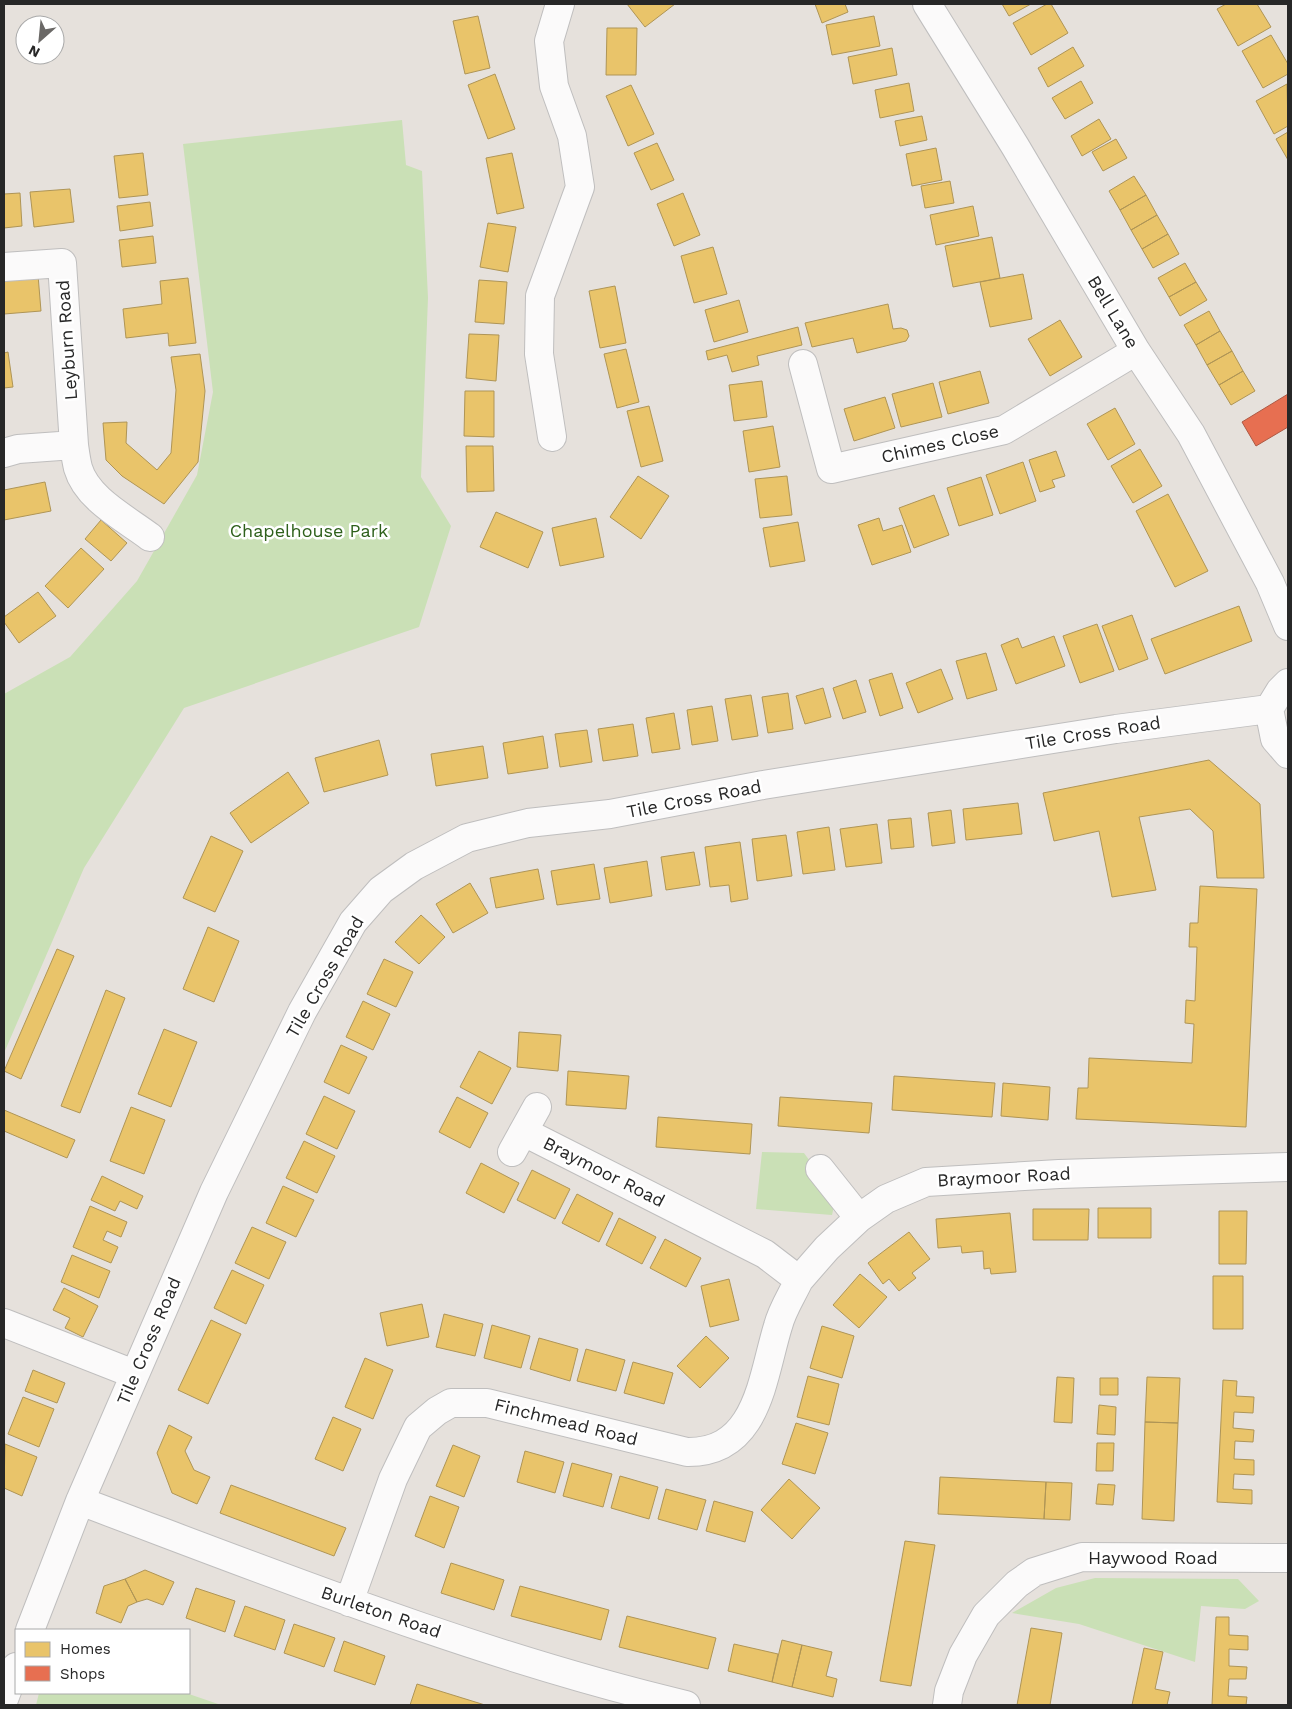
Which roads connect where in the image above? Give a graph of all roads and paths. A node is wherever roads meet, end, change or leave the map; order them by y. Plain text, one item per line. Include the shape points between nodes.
1 (560, 4) edge
2 (927, 4) edge
3 (4, 266) edge
4 (1136, 350) junction
5 (803, 364) dead end
6 (552, 437) dead end
7 (74, 445) junction
8 (4, 453) edge
9 (150, 537) dead end
10 (1288, 626) edge
11 (1288, 683) edge
12 (1269, 709) junction
13 (1288, 754) edge
14 (537, 1106) dead end
15 (1288, 1167) edge
16 (820, 1169) dead end
17 (860, 1218) junction
18 (799, 1280) junction
19 (4, 1323) edge
20 (134, 1374) junction
21 (80, 1501) junction
22 (1288, 1558) edge
23 (349, 1602) junction
24 (30, 1629) edge
25 (15, 1670) edge
26 (4, 1699) edge
27 (686, 1705) edge
28 (947, 1705) edge

1 - 6 street via 549,42 554,86 572,136 580,187 540,296 539,354
2 - 4 street, Bell Lane
3 - 7 street, Leyburn Road via 62,263
4 - 5 street, Chimes Close via 1004,430 832,469
4 - 10 street, Bell Lane via 1191,434 1223,491
7 - 8 street
7 - 9 street, Leyburn Road via 78,469 91,491
11 - 12 street
12 - 13 street via 1275,739
12 - 20 street, Tile Cross Road via 1087,734 610,814 528,824 467,838 414,866 381,890 353,922 302,1012 214,1192
14 - 18 street, Braymoor Road via 518,1142 765,1254
15 - 17 street, Braymoor Road via 926,1182 886,1199
16 - 17 street
17 - 18 street, Braymoor Road
18 - 23 street, Finchmead Road via 778,1324 754,1410 742,1428 724,1443 705,1452 687,1452 487,1403 451,1403 437,1411 418,1427 393,1479
19 - 20 street
20 - 21 street, Tile Cross Road
21 - 23 street, Burleton Road
21 - 24 street, Tile Cross Road
22 - 28 street, Haywood Road via 1082,1557 1034,1572 986,1615 963,1655
23 - 27 street, Burleton Road via 606,1686
25 - 26 street

